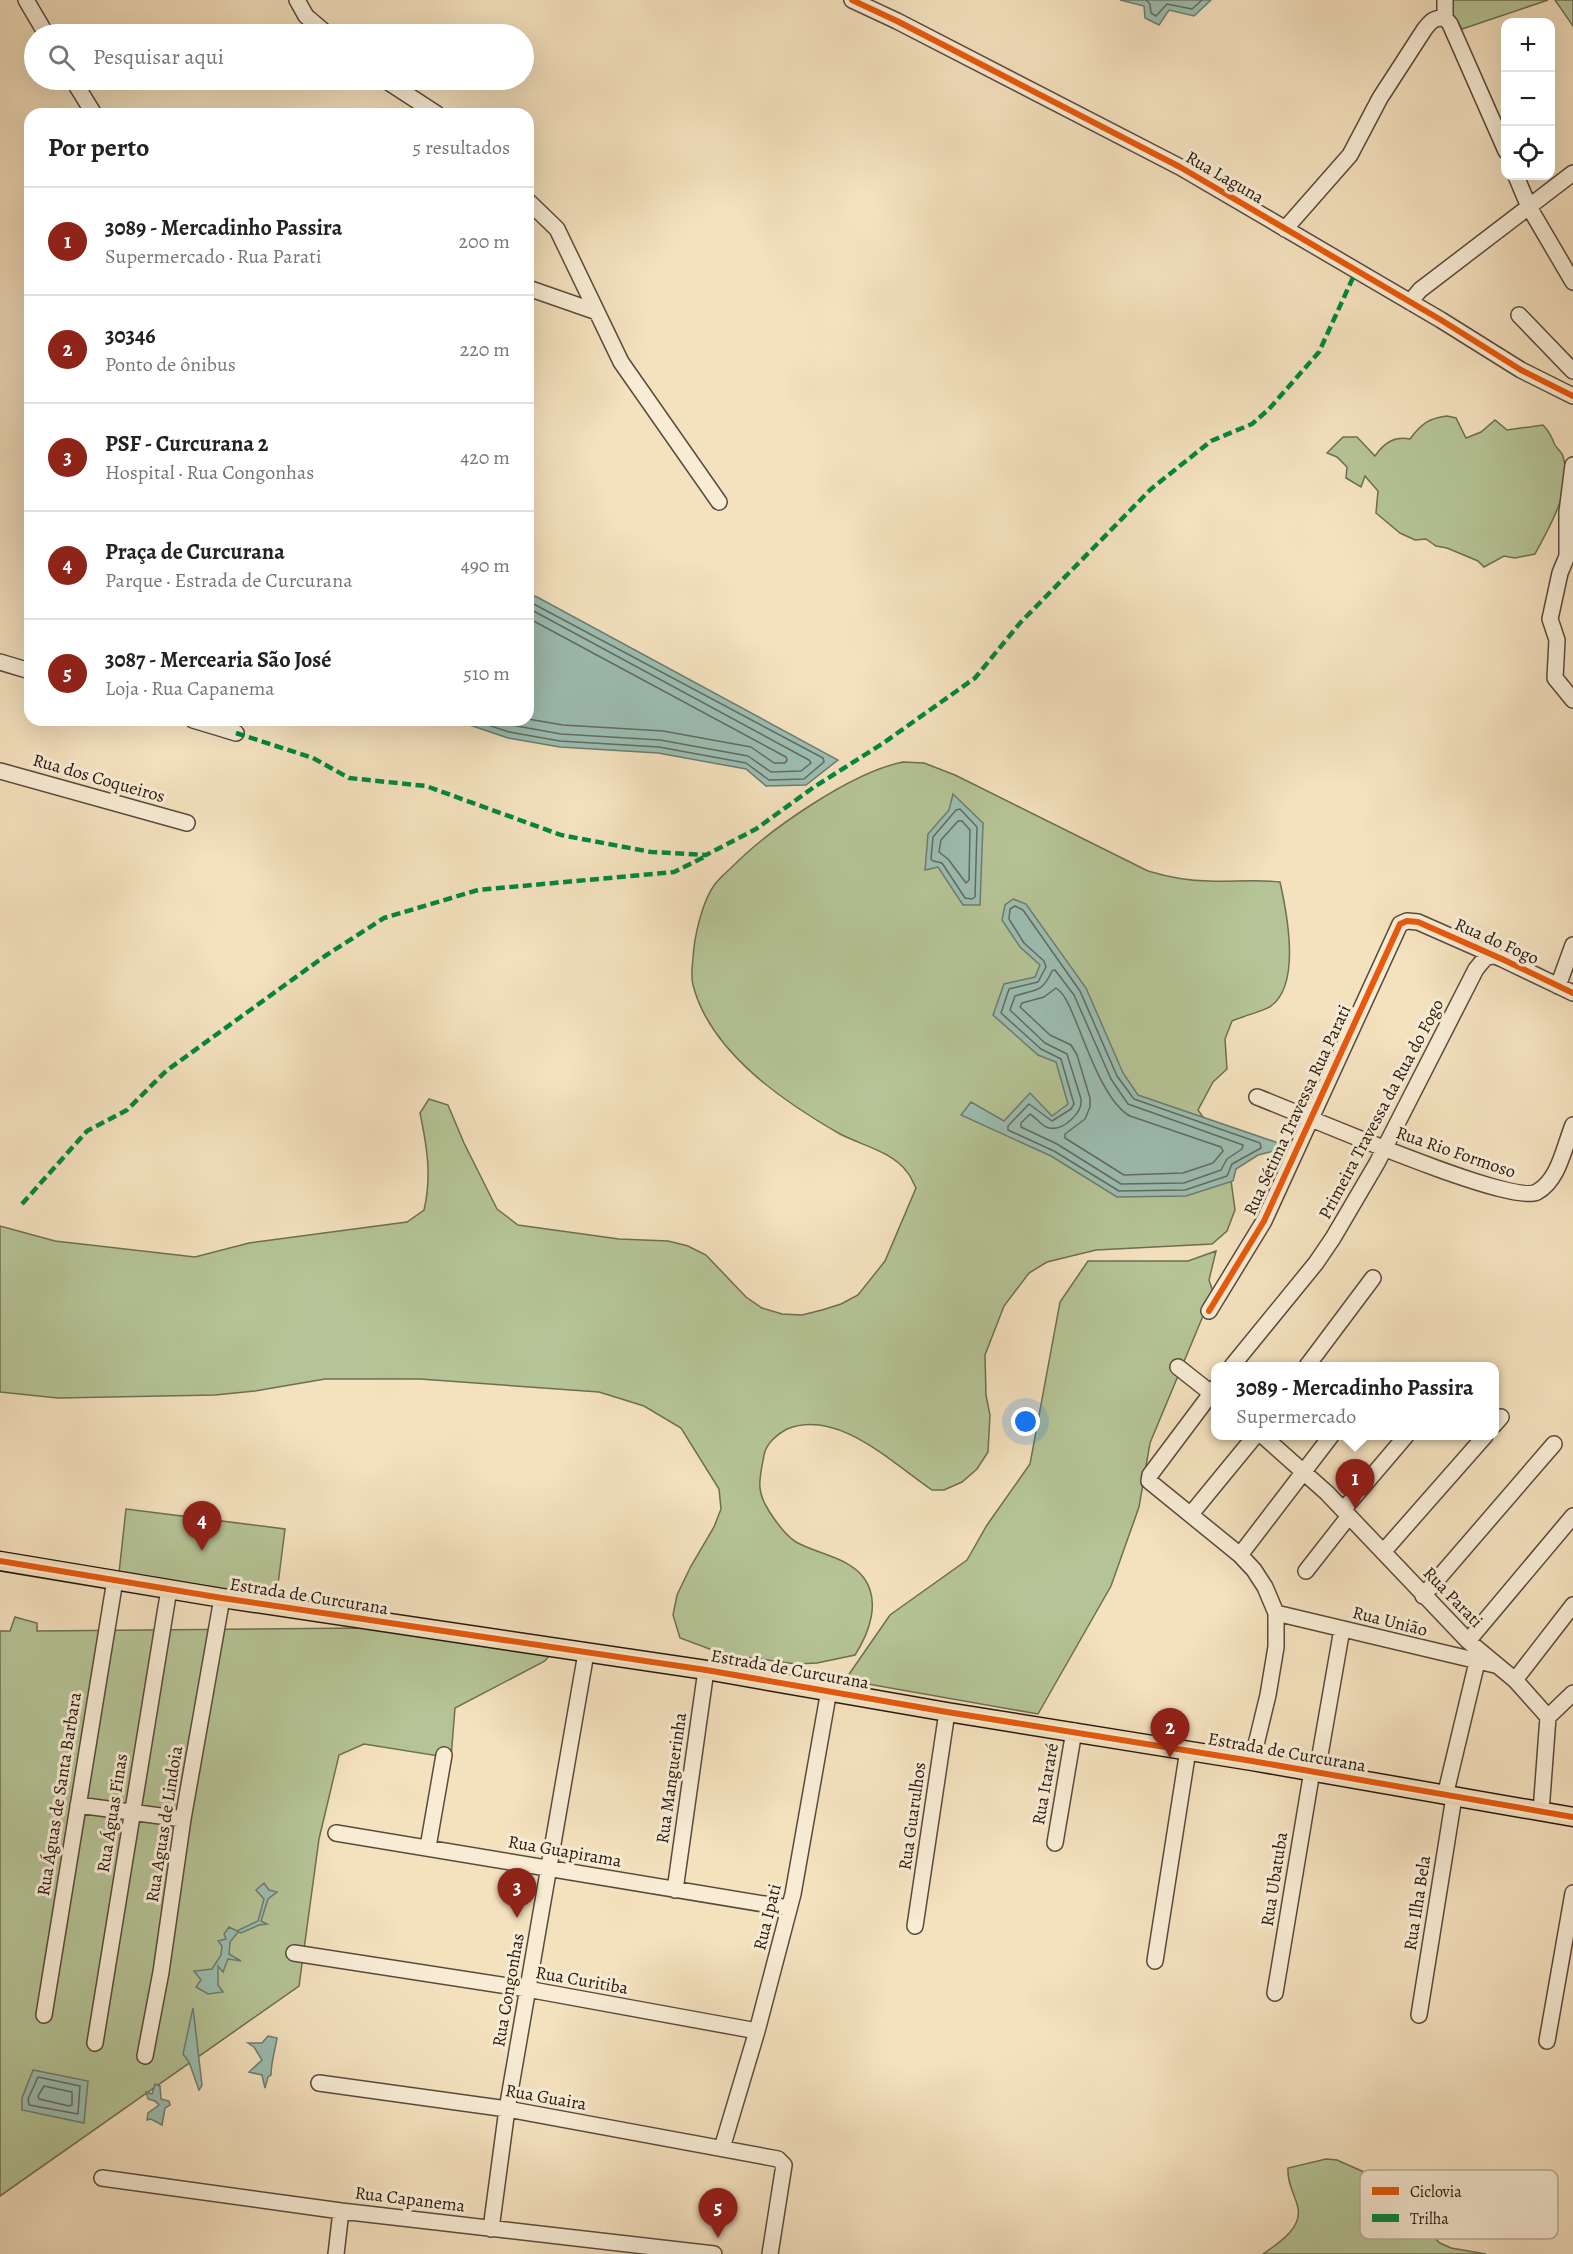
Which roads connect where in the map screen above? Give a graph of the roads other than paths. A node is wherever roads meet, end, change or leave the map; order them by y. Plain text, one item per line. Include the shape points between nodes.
1 (26, 0) edge
2 (297, 0) edge
3 (852, 0) edge
4 (1445, 0) edge
5 (1445, 18) junction
6 (40, 24) edge
7 (315, 24) edge
8 (79, 90) edge
9 (400, 90) edge
10 (90, 108) edge
11 (428, 108) edge
12 (1501, 140) edge
13 (1573, 173) edge
14 (1518, 180) edge
15 (534, 207) edge
16 (1529, 207) junction
17 (1285, 229) junction
18 (1573, 282) edge
19 (534, 290) edge
20 (1410, 302) junction
21 (597, 312) junction
22 (1519, 315) dead end
23 (1573, 371) edge
24 (1573, 396) edge
25 (1573, 465) edge
26 (719, 502) dead end
27 (0, 662) edge
28 (24, 669) edge
29 (1573, 700) edge
30 (214, 726) edge
31 (237, 733) dead end
32 (0, 771) edge
33 (187, 823) dead end
34 (1407, 921) joint
35 (1573, 945) edge
36 (1494, 956) junction
37 (1558, 986) junction
38 (1573, 993) edge
39 (1257, 1097) dead end
40 (1311, 1118) junction
41 (1573, 1125) edge
42 (1384, 1148) junction
43 (1373, 1278) dead end
44 (1209, 1311) dead end
45 (1235, 1362) edge
46 (1310, 1362) edge
47 (1178, 1366) dead end
48 (1211, 1390) edge
49 (1211, 1396) edge
50 (1252, 1440) edge
51 (1268, 1440) edge
52 (1328, 1440) edge
53 (1403, 1440) edge
54 (1481, 1440) edge
55 (1554, 1444) dead end
56 (1303, 1470) junction
57 (1346, 1513) junction
58 (1191, 1514) junction
59 (1573, 1516) edge
60 (1383, 1552) junction
61 (1240, 1555) junction
62 (0, 1561) edge
63 (1306, 1571) dead end
64 (115, 1580) junction
65 (169, 1589) junction
66 (1423, 1596) junction
67 (222, 1598) junction
68 (1573, 1605) edge
69 (1276, 1613) junction
70 (1342, 1629) junction
71 (1468, 1641) junction
72 (586, 1653) junction
73 (1477, 1662) junction
74 (1496, 1665) junction
75 (706, 1670) junction
76 (1515, 1680) junction
77 (829, 1690) junction
78 (1573, 1693) edge
79 (947, 1712) junction
80 (1548, 1718) junction
81 (1074, 1731) junction
82 (1188, 1750) junction
83 (444, 1755) dead end
84 (1252, 1761) junction
85 (1314, 1772) junction
86 (1449, 1796) junction
87 (78, 1805) junction
88 (1541, 1812) junction
89 (132, 1813) junction
90 (1573, 1817) edge
91 (183, 1819) junction
92 (336, 1833) dead end
93 (1055, 1843) dead end
94 (428, 1847) junction
95 (549, 1868) junction
96 (675, 1890) junction
97 (1573, 1893) edge
98 (788, 1908) junction
99 (915, 1926) dead end
100 (294, 1953) dead end
101 (1155, 1961) dead end
102 (527, 1989) junction
103 (1275, 1993) dead end
104 (44, 2015) dead end
105 (1419, 2015) dead end
106 (757, 2031) junction
107 (1547, 2041) dead end
108 (95, 2043) dead end
109 (145, 2056) dead end
110 (319, 2083) dead end
111 (507, 2109) junction
112 (722, 2148) junction
113 (102, 2178) dead end
114 (341, 2211) junction
115 (491, 2229) junction
116 (336, 2254) edge
117 (714, 2254) edge
118 (770, 2254) edge

1 - 6 street
2 - 7 street
3 - 17 street, Rua Laguna via 1180,167
4 - 5 street
5 - 12 street
5 - 17 street via 1430,21 1380,98 1350,155
8 - 10 street
9 - 11 street
13 - 16 street
14 - 16 street
15 - 21 street via 557,229
16 - 18 street
16 - 20 street via 1420,290
17 - 20 street, Rua Laguna
19 - 21 street
20 - 24 street, Rua Laguna via 1521,370
21 - 26 street via 621,362
22 - 23 street
25 - 29 street via 1566,556 1550,619 1557,640 1555,678
27 - 28 street
30 - 31 street
32 - 33 street, Rua dos Coqueiros
34 - 36 street, Rua do Fogo via 1418,922
34 - 40 street, Rua Sétima Travessa Rua Parati via 1396,929
35 - 37 street
36 - 37 street, Rua do Fogo
36 - 42 street, Primeira Travessa da Rua do Fogo via 1486,957 1476,969
37 - 38 street, Rua do Fogo
39 - 40 street, Rua Rio Formoso
40 - 42 street, Rua Rio Formoso
40 - 44 street, Rua Sétima Travessa Rua Parati via 1264,1221
41 - 42 street, Rua Rio Formoso via 1552,1178 1530,1194 1481,1184
42 - 45 street, Primeira Travessa da Rua do Fogo via 1316,1263
43 - 46 street
47 - 48 street
49 - 58 street via 1148,1478 1150,1484
50 - 58 street
51 - 56 street, Rua Parati
52 - 56 street
53 - 57 street
54 - 60 street
55 - 66 street
56 - 57 street, Rua Parati
56 - 61 street
57 - 60 street, Rua Parati
57 - 63 street
58 - 61 street
59 - 71 street
60 - 66 street, Rua Parati
61 - 69 street via 1265,1587
62 - 64 main road, Estrada de Curcurana
64 - 65 main road, Estrada de Curcurana
64 - 87 street, Rua Águas de Santa Barbara
65 - 67 main road, Estrada de Curcurana
65 - 89 street, Rua Águas Finas
66 - 71 street, Rua Parati
67 - 72 main road, Estrada de Curcurana
67 - 91 street, Rua Aguas de Lindoia
68 - 76 street
69 - 70 street, Rua União
69 - 84 street via 1276,1647
70 - 73 street, Rua União
70 - 85 street, Rua Ubatuba
71 - 74 street, Rua Parati
72 - 75 main road, Estrada de Curcurana
72 - 95 street, Rua Congonhas
73 - 74 street, Rua União
73 - 86 street, Rua Ilha Bela
74 - 76 street, Rua Parati
75 - 77 main road, Estrada de Curcurana
75 - 96 street, Rua Manguerinha
76 - 80 street, Rua Parati
77 - 79 main road, Estrada de Curcurana
77 - 98 street, Rua Ipati via 800,1862
78 - 80 street
79 - 81 main road, Estrada de Curcurana
79 - 99 street, Rua Guarulhos
80 - 88 street
81 - 82 main road, Estrada de Curcurana
81 - 93 street, Rua Itararé
82 - 84 main road, Estrada de Curcurana
82 - 101 street
83 - 94 street
84 - 85 main road, Estrada de Curcurana
85 - 86 main road, Estrada de Curcurana
85 - 103 street, Rua Ubatuba
86 - 88 main road, Estrada de Curcurana
86 - 105 street, Rua Ilha Bela
87 - 89 street
87 - 104 street, Rua Águas de Santa Barbara
88 - 90 main road, Estrada de Curcurana
89 - 91 street
89 - 108 street, Rua Águas Finas
91 - 109 street, Rua Aguas de Lindoia
92 - 94 street, Rua Guapirama
94 - 95 street, Rua Guapirama
95 - 96 street, Rua Guapirama
95 - 102 street, Rua Congonhas
96 - 98 street, Rua Guapirama
97 - 107 street
98 - 106 street, Rua Ipati
100 - 102 street, Rua Curitiba
102 - 106 street, Rua Curitiba
102 - 111 street, Rua Congonhas
106 - 112 street, Rua Ipati
110 - 111 street, Rua Guaira
111 - 112 street, Rua Guaira
111 - 115 street, Rua Congonhas
112 - 118 street, Rua Guaira via 778,2159 784,2165
113 - 114 street, Rua Capanema
114 - 115 street, Rua Capanema
114 - 116 street
115 - 117 street, Rua Capanema

